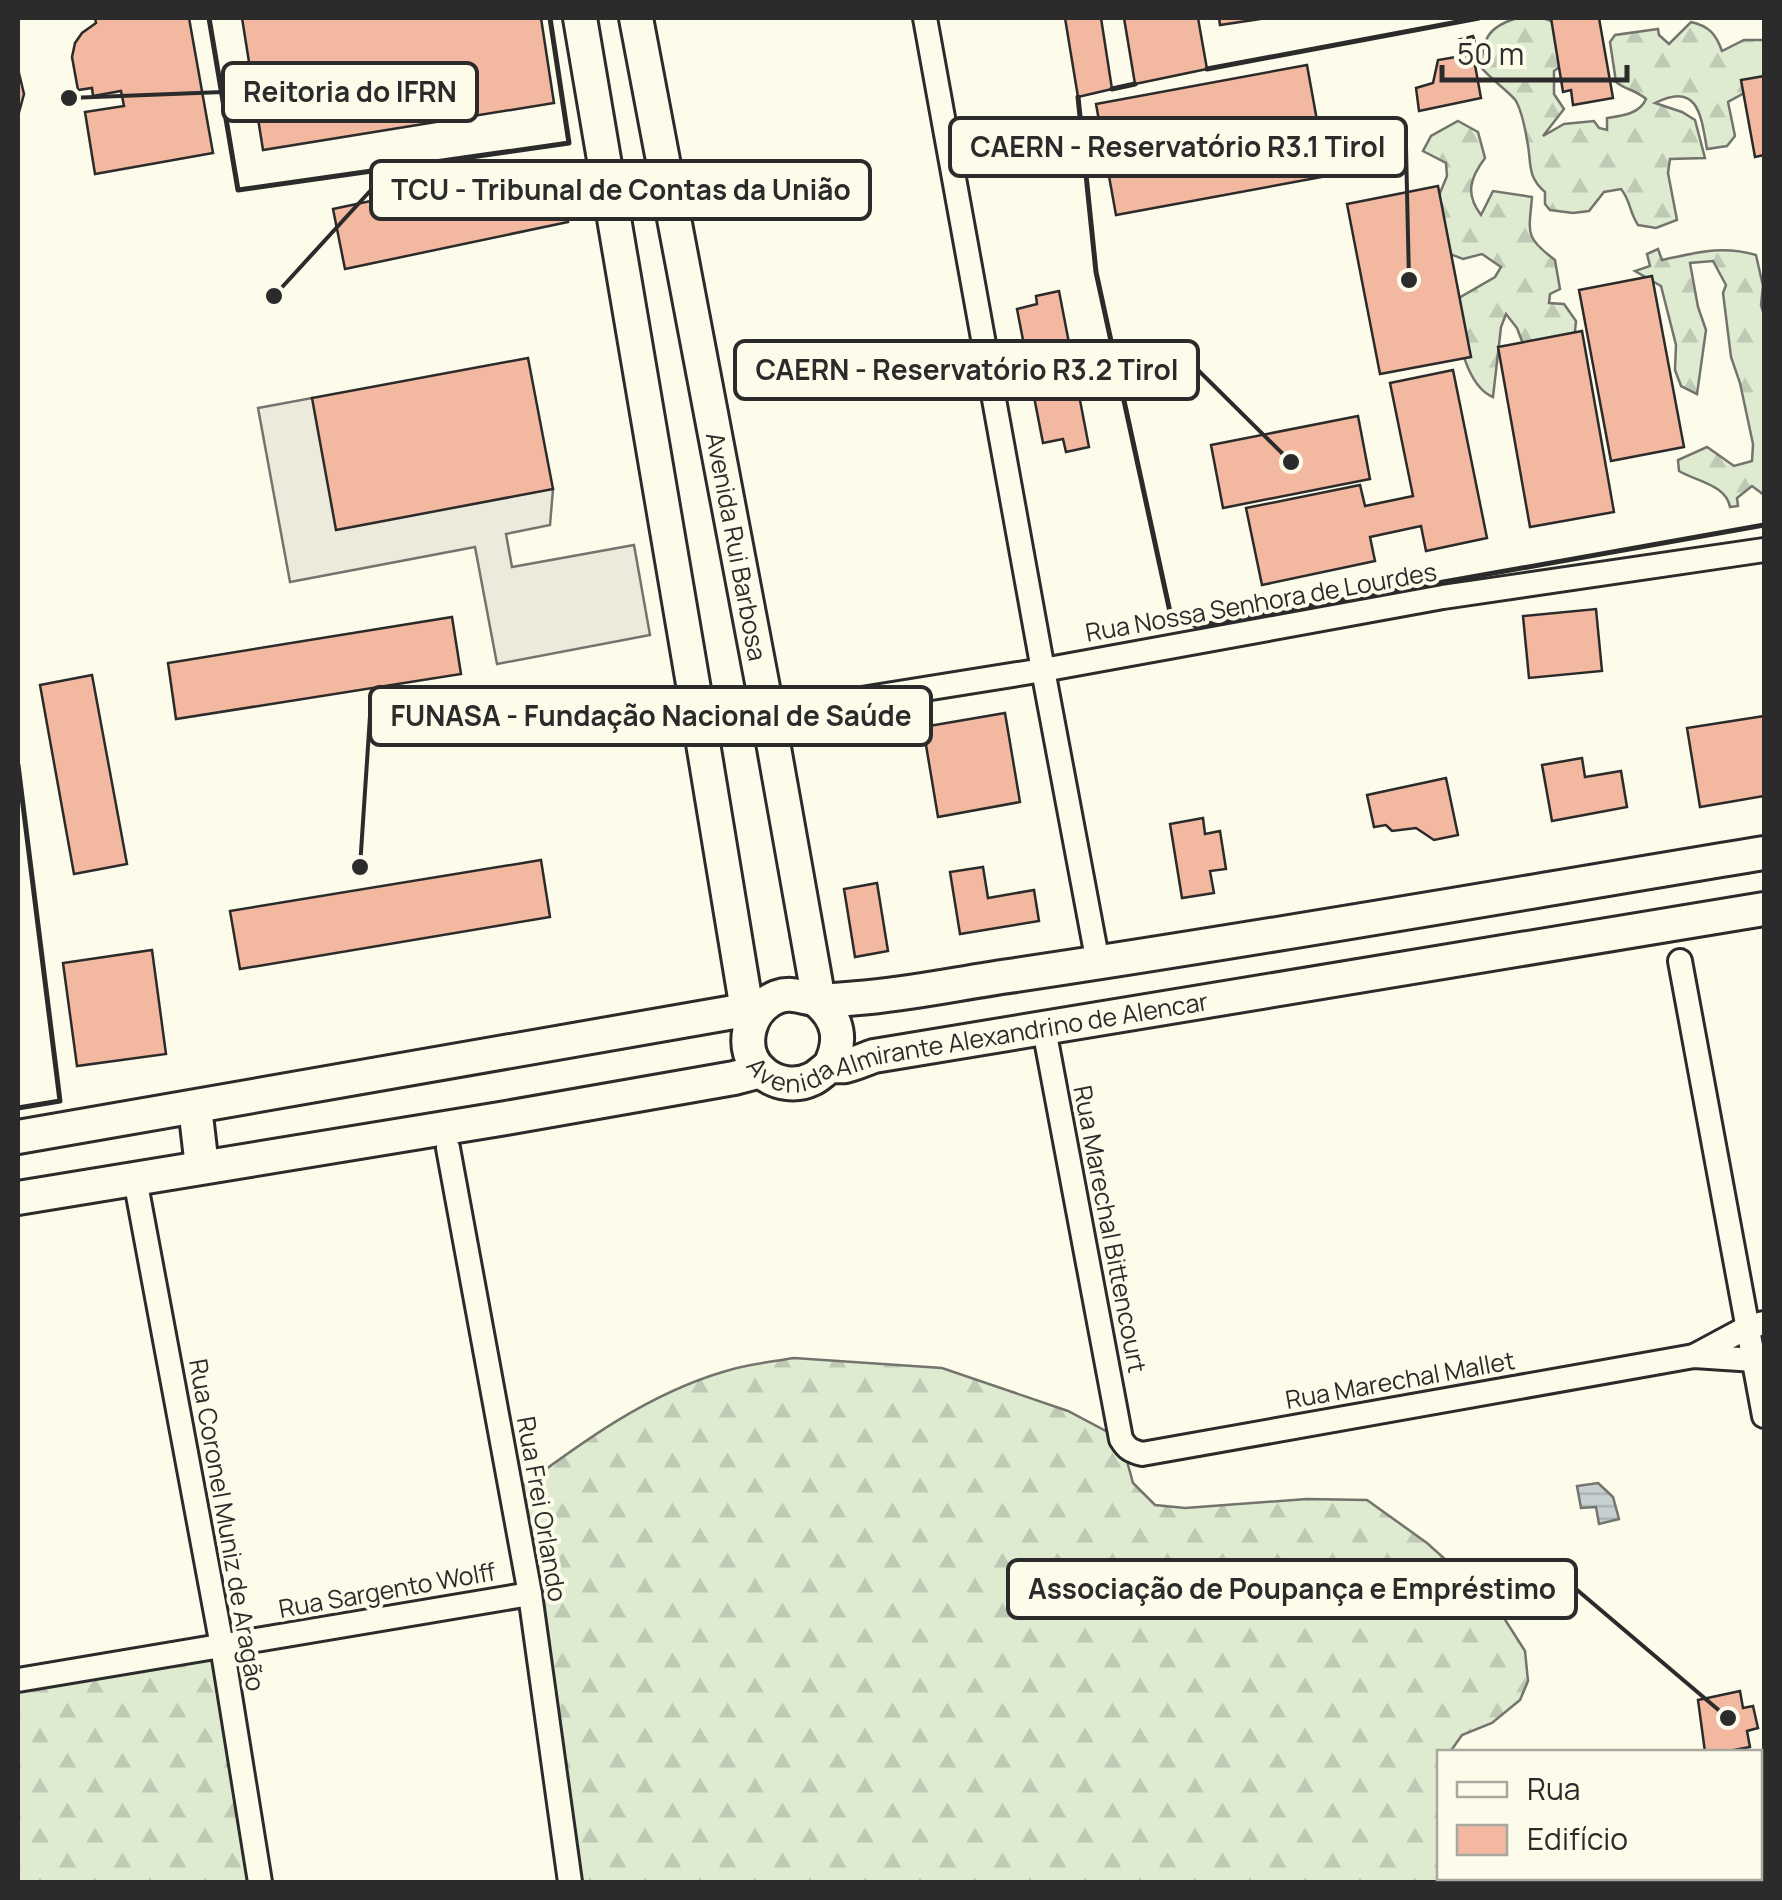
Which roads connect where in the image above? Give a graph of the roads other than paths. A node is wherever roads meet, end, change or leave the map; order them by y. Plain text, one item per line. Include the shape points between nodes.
1 (580, 18) edge
2 (636, 18) edge
3 (925, 18) edge
4 (1764, 550) edge
5 (1043, 670) junction
6 (768, 714) junction
7 (1764, 853) edge
8 (1764, 909) edge
9 (810, 953) junction
10 (1098, 962) junction
11 (1680, 962) dead end
12 (870, 996) junction
13 (816, 1000) junction
14 (754, 1016) junction
15 (1044, 1028) junction
16 (874, 1056) junction
17 (829, 1066) junction
18 (761, 1071) junction
19 (195, 1106) junction
20 (18, 1137) edge
21 (448, 1148) dead end
22 (202, 1167) junction
23 (135, 1178) junction
24 (18, 1198) edge
25 (1756, 1325) edge
26 (1694, 1356) junction
27 (1760, 1360) edge
28 (1764, 1416) edge
29 (1121, 1439) joint
30 (530, 1594) junction
31 (222, 1646) junction
32 (18, 1680) edge
33 (260, 1882) edge
34 (570, 1882) edge

1 - 14 main road via 745,998
2 - 6 main road, Avenida Rui Barbosa
3 - 5 street
4 - 5 street, Rua Nossa Senhora de Lourdes via 1443,597
5 - 6 street, Rua Nossa Senhora de Lourdes
5 - 10 street
6 - 9 main road, Avenida Rui Barbosa
7 - 10 main road
8 - 15 main road, Avenida Almirante Alexandrino de Alencar
9 - 12 main road via 829,979
9 - 13 main road, Avenida Rui Barbosa
10 - 12 main road
11 - 25 street
12 - 13 main road
12 - 16 main road via 850,1006 845,1027 854,1046
13 - 14 main road via 789,994
13 - 17 main road, Avenida Rui Barbosa via 837,1030
14 - 18 main road via 748,1045
14 - 19 main road via 734,1012
15 - 16 main road, Avenida Almirante Alexandrino de Alencar
15 - 29 street, Rua Marechal Bittencourt
16 - 17 main road, Avenida Almirante Alexandrino de Alencar
17 - 18 main road, Avenida Almirante Alexandrino de Alencar via 796,1084
18 - 22 main road, Avenida Almirante Alexandrino de Alencar
19 - 20 main road
19 - 22 main road
21 - 30 street, Rua Frei Orlando
22 - 23 main road, Avenida Almirante Alexandrino de Alencar
23 - 24 main road, Avenida Almirante Alexandrino de Alencar
23 - 31 street, Rua Coronel Muniz de Aragão
25 - 26 street, Rua Marechal Mallet
25 - 27 street
26 - 27 street, Rua Marechal Mallet
26 - 29 street, Rua Marechal Mallet via 1142,1454
27 - 28 street
30 - 31 street, Rua Sargento Wolff
30 - 34 street, Rua Frei Orlando
31 - 32 street, Rua Sargento Wolff
31 - 33 street, Rua Coronel Muniz de Aragão

